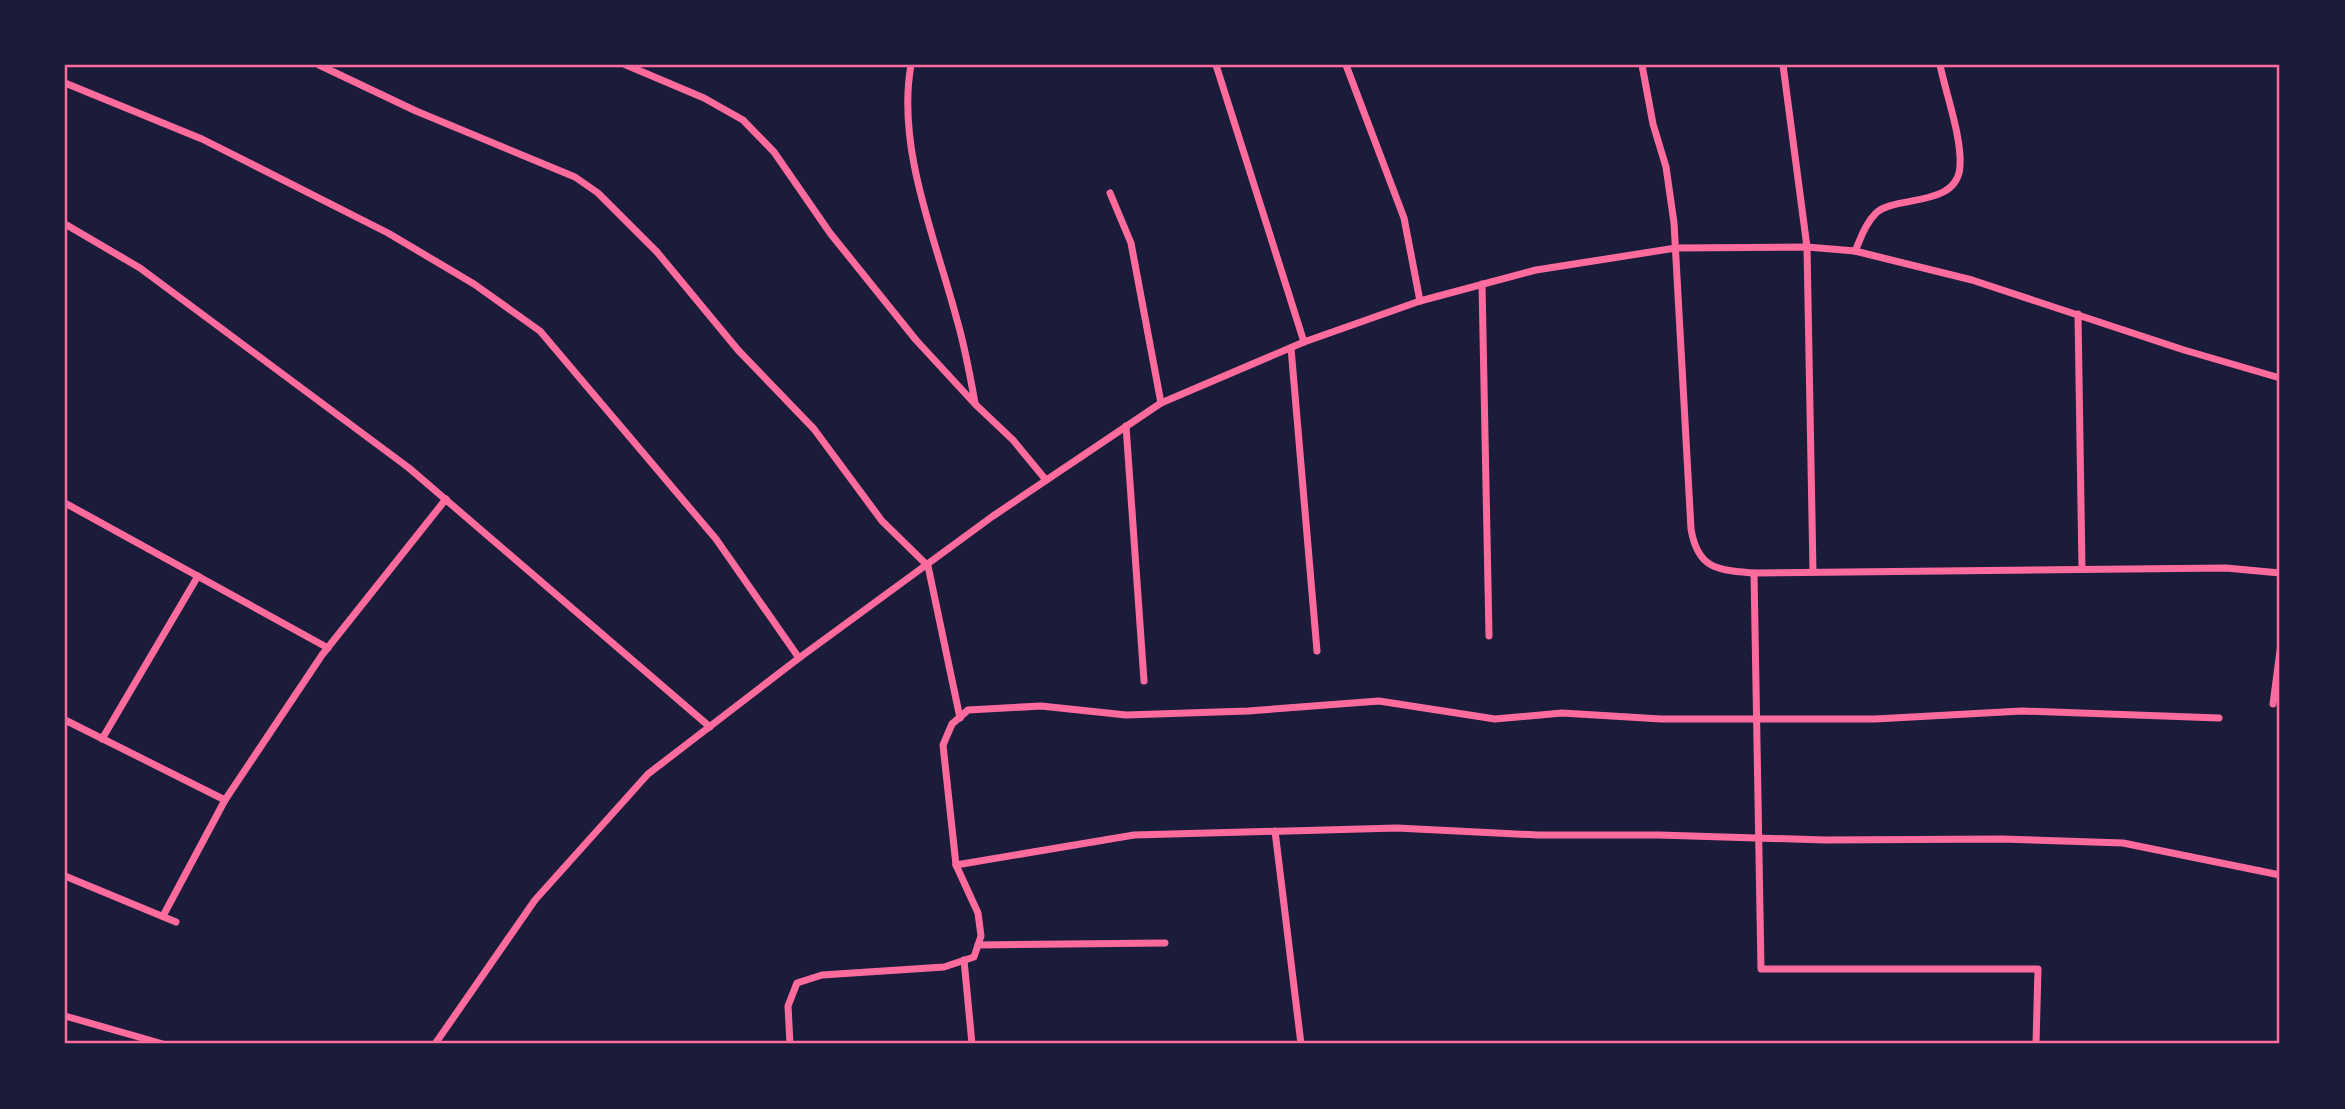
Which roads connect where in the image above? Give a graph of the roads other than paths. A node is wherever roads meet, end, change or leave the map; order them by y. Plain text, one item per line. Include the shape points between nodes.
1 (319, 65) edge
2 (626, 65) edge
3 (911, 65) edge
4 (1216, 65) edge
5 (1346, 65) edge
6 (1642, 65) edge
7 (1783, 65) edge
8 (1940, 65) edge
9 (65, 83) edge
10 (1110, 192) dead end
11 (65, 224) edge
12 (1807, 247) junction
13 (1676, 248) junction
14 (1855, 251) junction
15 (1482, 284) junction
16 (1420, 301) junction
17 (2078, 314) junction
18 (1304, 342) junction
19 (1291, 348) junction
20 (2280, 378) edge
21 (1161, 403) junction
22 (975, 404) junction
23 (1126, 426) junction
24 (1046, 480) junction
25 (446, 499) junction
26 (65, 503) edge
27 (928, 566) junction
28 (2082, 569) junction
29 (1814, 572) junction
30 (1754, 573) junction
31 (2280, 573) edge
32 (198, 576) junction
33 (1489, 636) dead end
34 (328, 648) junction
35 (2280, 650) edge
36 (1317, 651) dead end
37 (799, 657) junction
38 (1144, 681) dead end
39 (2273, 704) dead end
40 (960, 718) junction
41 (2219, 718) dead end
42 (1757, 719) junction
43 (65, 720) edge
44 (710, 727) junction
45 (102, 739) junction
46 (225, 800) junction
47 (1275, 831) junction
48 (1759, 838) junction
49 (956, 865) junction
50 (2280, 875) edge
51 (65, 876) edge
52 (163, 916) junction
53 (176, 922) dead end
54 (1165, 943) dead end
55 (978, 945) junction
56 (964, 960) junction
57 (65, 1016) edge
58 (163, 1044) edge
59 (435, 1044) edge
60 (790, 1044) edge
61 (972, 1044) edge
62 (1301, 1044) edge
63 (2036, 1044) edge

1 - 27 street via 575,177 598,193 657,252 738,350 814,429 882,521
2 - 22 street via 704,97 743,120 774,152 830,233 916,340
3 - 22 street via 907,102 913,153
4 - 18 street
5 - 16 street via 1404,218
6 - 13 street via 1666,167
7 - 12 street
8 - 14 street via 1959,148 1955,183 1942,193 1878,211
9 - 37 street via 202,139 388,233 474,284 540,331 716,539
10 - 21 street via 1131,243
11 - 25 street via 141,268
12 - 13 street
12 - 14 street
12 - 29 street
13 - 15 street via 1536,270
13 - 30 street via 1694,548 1706,562
14 - 17 street via 1972,280
15 - 16 street
15 - 33 street
16 - 18 street
17 - 20 street
17 - 28 street
18 - 19 street
19 - 21 street
19 - 36 street
21 - 23 street
22 - 24 street
23 - 24 street
23 - 38 street
24 - 27 street
25 - 34 street
25 - 44 street
26 - 32 street
27 - 37 street
27 - 40 street
28 - 29 street
28 - 31 street via 2226,568
29 - 30 street
30 - 42 street
32 - 34 street
32 - 45 street
34 - 46 street
35 - 39 street
37 - 44 street
40 - 42 street via 968,710 1041,706 1126,715 1379,701 1495,719 1562,713
40 - 49 street via 951,724 943,745
41 - 42 street via 2022,711 1875,719
42 - 48 street
43 - 45 street
44 - 59 street via 648,774 535,900
45 - 46 street
46 - 52 street
47 - 48 street via 1398,828
47 - 49 street via 1133,835
47 - 62 street
48 - 50 street via 2123,843
48 - 63 street via 1761,969 2038,968
49 - 55 street via 978,913
51 - 52 street
52 - 53 street
54 - 55 street
55 - 56 street via 974,957
56 - 60 street via 944,967 822,975 797,983 788,1006
56 - 61 street
57 - 58 street

